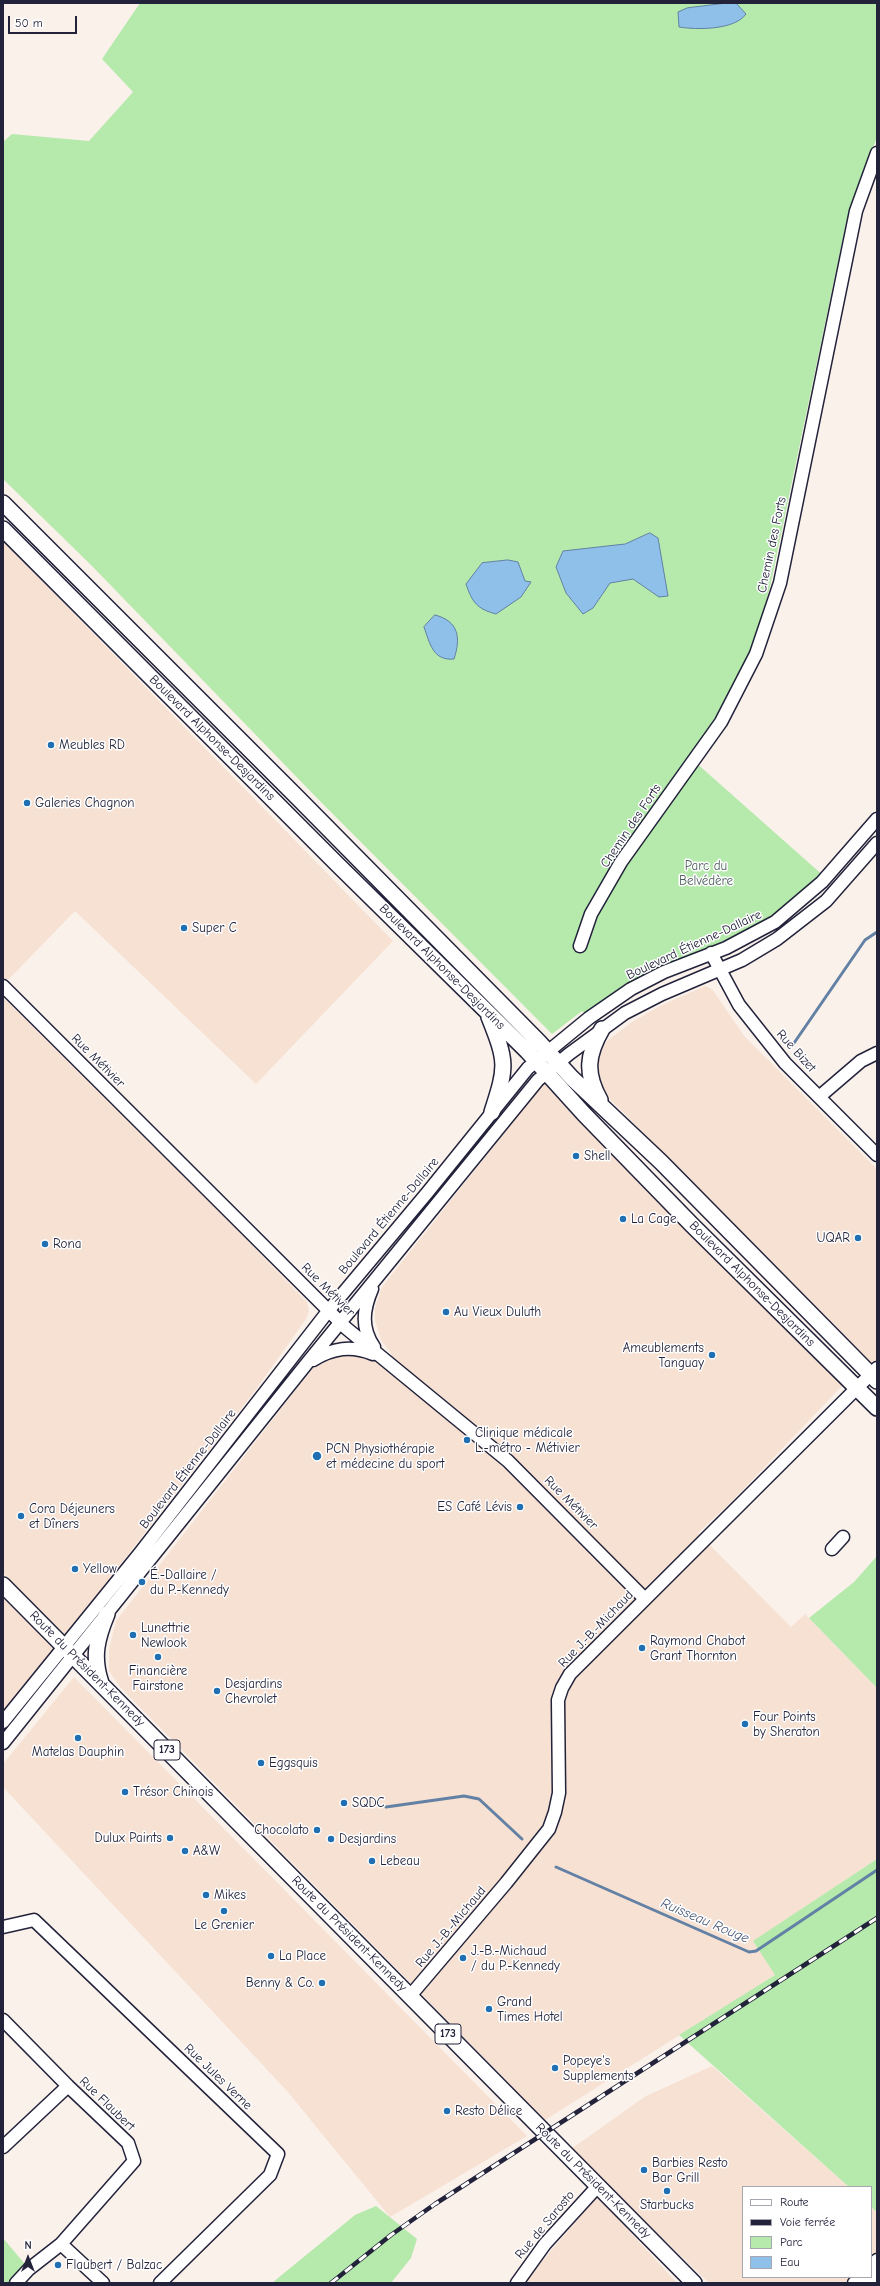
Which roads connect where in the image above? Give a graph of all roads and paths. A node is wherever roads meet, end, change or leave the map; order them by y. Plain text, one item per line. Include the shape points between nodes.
1 (877, 154) edge
2 (3, 503) edge
3 (3, 529) edge
4 (877, 819) edge
5 (877, 843) edge
6 (580, 946) dead end
7 (711, 953) junction
8 (719, 970) junction
9 (3, 986) edge
10 (486, 1011) junction
11 (602, 1029) junction
12 (547, 1051) junction
13 (877, 1053) edge
14 (536, 1061) junction
15 (558, 1063) junction
16 (546, 1073) junction
17 (819, 1097) junction
18 (605, 1110) junction
19 (492, 1112) junction
20 (877, 1155) edge
21 (379, 1275) junction
22 (329, 1310) junction
23 (341, 1323) junction
24 (382, 1358) junction
25 (308, 1362) junction
26 (875, 1374) edge
27 (857, 1388) junction
28 (877, 1408) edge
29 (842, 1537) dead end
30 (832, 1549) dead end
31 (3, 1585) edge
32 (646, 1598) junction
33 (107, 1614) junction
34 (69, 1651) junction
35 (102, 1684) junction
36 (3, 1722) edge
37 (3, 1744) edge
38 (3, 1928) edge
39 (410, 1996) junction
40 (3, 2020) edge
41 (68, 2086) junction
42 (3, 2147) edge
43 (597, 2187) junction
44 (61, 2244) junction
45 (877, 2274) edge
46 (16, 2283) edge
47 (103, 2283) edge
48 (160, 2283) edge
49 (516, 2283) edge
50 (694, 2283) edge
51 (869, 2283) edge

1 - 6 street, Chemin des Forts via 856,211 780,584 756,654 721,722 621,862 591,914
2 - 12 main road, Boulevard Alphonse-Desjardins
3 - 10 main road, Boulevard Alphonse-Desjardins
4 - 7 street, Boulevard Étienne-Dallaire via 805,898 759,931
5 - 8 street, Boulevard Étienne-Dallaire via 837,890 800,923 746,957
7 - 8 street, Rue Bizet
7 - 12 street, Boulevard Étienne-Dallaire via 631,989
8 - 11 street, Boulevard Étienne-Dallaire via 662,994 625,1013
8 - 17 street, Rue Bizet via 738,1005 785,1063
9 - 22 street, Rue Métivier
10 - 14 main road, Boulevard Alphonse-Desjardins
10 - 19 main road via 502,1052 504,1067
11 - 15 street, Boulevard Étienne-Dallaire
11 - 18 main road via 593,1045 589,1063 592,1082
12 - 14 street, Boulevard Étienne-Dallaire
12 - 15 main road, Boulevard Alphonse-Desjardins
13 - 17 street via 861,1061
14 - 16 main road, Boulevard Alphonse-Desjardins
14 - 19 street, Boulevard Étienne-Dallaire
15 - 16 street, Boulevard Étienne-Dallaire
15 - 18 main road, Boulevard Alphonse-Desjardins
16 - 21 street, Boulevard Étienne-Dallaire via 480,1149
16 - 27 main road, Boulevard Alphonse-Desjardins via 692,1225
17 - 20 street, Rue Bizet
18 - 26 main road, Boulevard Alphonse-Desjardins
19 - 22 street, Boulevard Étienne-Dallaire
21 - 23 street, Boulevard Étienne-Dallaire
21 - 24 street via 368,1300 364,1320 367,1336
22 - 23 street, Rue Métivier
22 - 34 street, Boulevard Étienne-Dallaire via 140,1553
23 - 24 street, Rue Métivier
23 - 25 street, Boulevard Étienne-Dallaire
24 - 25 street via 364,1350 344,1348 323,1354
24 - 32 street, Rue Métivier via 508,1461
25 - 33 street, Boulevard Étienne-Dallaire
26 - 27 street, Rue J.-B.-Michaud
27 - 28 main road, Boulevard Alphonse-Desjardins
27 - 32 street, Rue J.-B.-Michaud
29 - 30 street
31 - 34 main road, Route du Président-Kennedy / 173
32 - 39 street, Rue J.-B.-Michaud via 570,1674 562,1688 557,1717 558,1793 549,1830
33 - 34 street, Boulevard Étienne-Dallaire
33 - 35 main road via 98,1635 95,1652 97,1671
34 - 35 main road, Route du Président-Kennedy / 173
34 - 36 street, Boulevard Étienne-Dallaire
34 - 37 street, Boulevard Étienne-Dallaire
35 - 39 main road, Route du Président-Kennedy / 173
38 - 48 street, Rue Jules Verne via 34,1920 278,2154 270,2175
39 - 43 main road, Route du Président-Kennedy / 173
40 - 41 street, Rue Flaubert
41 - 42 street
41 - 44 street, Rue Flaubert via 128,2143 134,2160
43 - 49 street, Rue de Sarosto via 545,2244
43 - 50 main road, Route du Président-Kennedy / 173
44 - 46 street, Rue Flaubert via 29,2269
44 - 47 street
45 - 51 street

